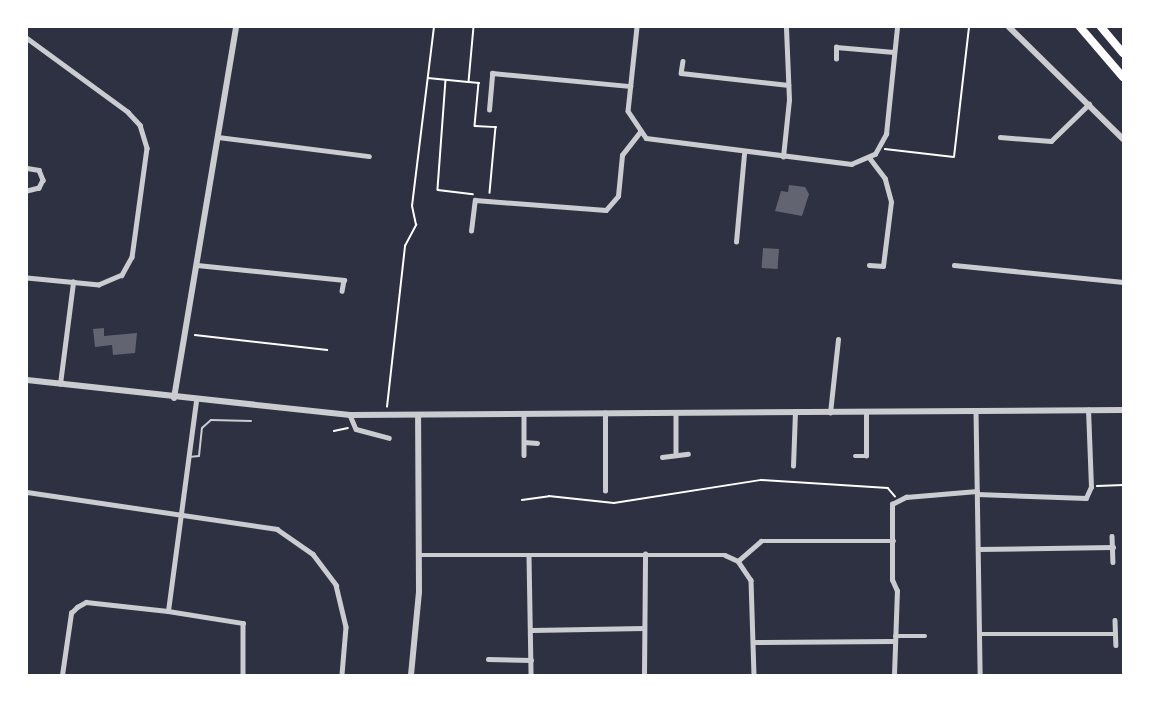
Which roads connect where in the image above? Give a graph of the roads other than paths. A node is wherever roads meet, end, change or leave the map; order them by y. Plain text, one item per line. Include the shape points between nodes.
1 (236, 27) edge
2 (637, 27) edge
3 (786, 27) edge
4 (897, 27) edge
5 (1009, 27) edge
6 (1080, 27) edge
7 (1101, 27) edge
8 (27, 38) edge
9 (894, 52) junction
10 (1123, 53) edge
11 (836, 59) dead end
12 (683, 61) dead end
13 (1123, 77) edge
14 (788, 85) junction
15 (630, 86) junction
16 (1089, 104) junction
17 (489, 110) dead end
18 (640, 132) junction
19 (218, 137) junction
20 (1000, 137) dead end
21 (1123, 139) edge
22 (744, 154) junction
23 (369, 156) dead end
24 (783, 157) junction
25 (869, 158) junction
26 (27, 168) edge
27 (27, 191) edge
28 (471, 231) dead end
29 (736, 242) dead end
30 (197, 264) junction
31 (868, 265) dead end
32 (954, 265) dead end
33 (27, 278) edge
34 (73, 282) junction
35 (1123, 282) edge
36 (342, 291) dead end
37 (837, 339) dead end
38 (27, 380) edge
39 (60, 384) junction
40 (174, 398) junction
41 (196, 401) junction
42 (1088, 410) junction
43 (1123, 410) edge
44 (976, 411) junction
45 (676, 412) junction
46 (795, 412) junction
47 (866, 412) junction
48 (605, 413) junction
49 (830, 413) junction
50 (418, 415) junction
51 (524, 415) junction
52 (350, 416) junction
53 (251, 421) dead end
54 (389, 438) dead end
55 (524, 442) junction
56 (537, 443) dead end
57 (676, 452) junction
58 (688, 454) dead end
59 (524, 455) dead end
60 (855, 456) dead end
61 (189, 457) junction
62 (662, 457) dead end
63 (793, 466) dead end
64 (605, 491) dead end
65 (27, 492) edge
66 (977, 492) junction
67 (182, 513) junction
68 (1112, 536) dead end
69 (894, 541) junction
70 (1113, 547) junction
71 (978, 549) junction
72 (645, 554) junction
73 (419, 555) junction
74 (529, 556) junction
75 (738, 561) junction
76 (1113, 562) dead end
77 (168, 611) junction
78 (1115, 620) dead end
79 (644, 628) junction
80 (532, 630) junction
81 (1114, 633) junction
82 (979, 634) junction
83 (926, 636) dead end
84 (894, 638) junction
85 (754, 642) junction
86 (1116, 645) dead end
87 (488, 660) dead end
88 (531, 660) junction
89 (62, 675) edge
90 (243, 675) edge
91 (342, 675) edge
92 (411, 675) edge
93 (531, 675) edge
94 (644, 675) edge
95 (754, 675) edge
96 (894, 675) edge
97 (980, 675) edge

1 - 19 street
2 - 15 street
3 - 14 street
4 - 9 street
5 - 16 street
6 - 13 highway
7 - 10 highway
8 - 34 street via 128,112 146,138 127,269 110,283
9 - 11 street via 836,47
9 - 25 street via 886,134
12 - 14 street via 681,73
14 - 24 street
15 - 17 street via 492,73
15 - 18 street via 628,111
16 - 20 street via 1051,141
16 - 21 street
18 - 22 street via 658,143
18 - 28 street via 622,155 618,196 606,210 475,200
19 - 23 street
19 - 30 street
22 - 24 street
22 - 29 street
24 - 25 street via 851,164
25 - 31 street via 885,179 891,202 883,266
26 - 27 street via 39,170 43,180 39,188
30 - 36 street via 344,280
30 - 40 street
32 - 35 street
33 - 34 street
34 - 39 street
37 - 49 street
38 - 39 street
39 - 40 street
40 - 41 street
41 - 52 street
41 - 61 street
42 - 43 street
42 - 44 street
42 - 66 street via 1090,487 1086,498
44 - 47 street
44 - 66 street
45 - 46 street
45 - 48 street
45 - 57 street
46 - 49 street
46 - 63 street
47 - 49 street
47 - 60 street via 866,456
48 - 51 street
48 - 64 street
50 - 51 street
50 - 52 street
50 - 73 street
51 - 55 street
52 - 54 street via 354,427
53 - 61 lane via 211,420 202,428 199,456
55 - 56 street
55 - 59 street
57 - 58 street
57 - 62 street
61 - 67 street
65 - 67 street
66 - 69 street via 898,498 892,504
66 - 71 street
67 - 77 street
67 - 91 street via 278,528 313,554 330,574 345,611
68 - 70 street
69 - 75 street via 761,541
69 - 84 street
70 - 71 street
70 - 76 street
71 - 82 street
72 - 74 street
72 - 75 street via 707,553
72 - 79 street
73 - 74 street
73 - 92 street
74 - 80 street
75 - 85 street via 751,580
77 - 89 street via 86,602 77,607 71,614
77 - 90 street via 243,623
78 - 81 street
79 - 80 street
79 - 94 street
80 - 88 street
81 - 82 street
81 - 86 street
82 - 97 street
83 - 84 street
84 - 85 street
84 - 96 street
85 - 95 street
87 - 88 street
88 - 93 street

